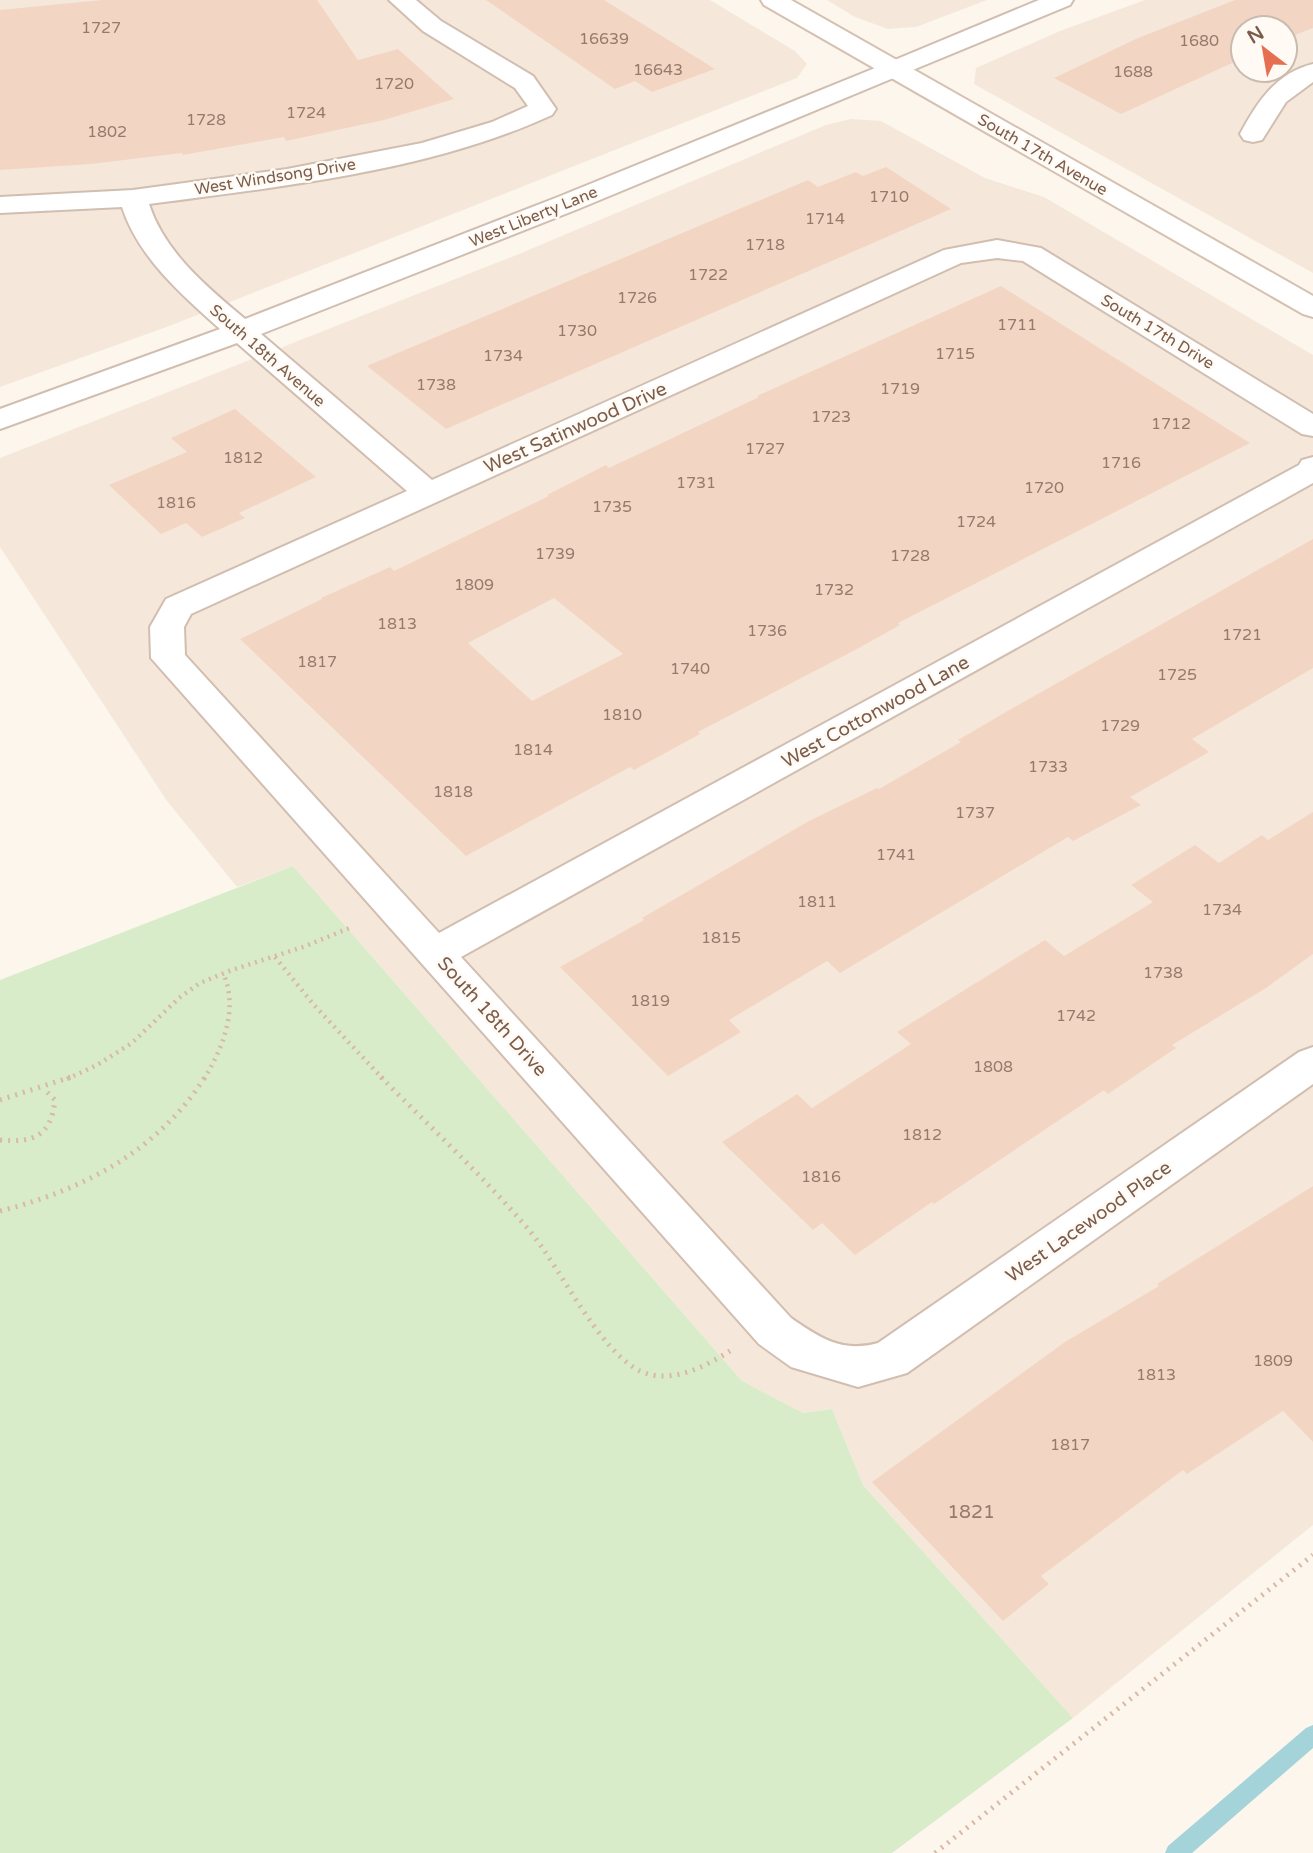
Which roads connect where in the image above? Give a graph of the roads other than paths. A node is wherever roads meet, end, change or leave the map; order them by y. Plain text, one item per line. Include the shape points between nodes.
1 (401, 0) edge
2 (773, 0) edge
3 (1061, 0) edge
4 (894, 69) junction
5 (1313, 72) edge
6 (1253, 134) dead end
7 (133, 198) junction
8 (0, 205) edge
9 (996, 249) joint
10 (1313, 308) edge
11 (239, 332) junction
12 (0, 420) edge
13 (1313, 427) edge
14 (1313, 467) edge
15 (428, 493) junction
16 (167, 627) joint
17 (436, 953) junction
18 (1313, 1063) edge
19 (858, 1368) joint

1 - 7 street, West Windsong Drive via 432,26 524,82 543,109 501,128 426,150 287,177
2 - 4 street, South 17th Avenue
3 - 4 street, West Liberty Lane
4 - 10 street, South 17th Avenue
4 - 11 street, West Liberty Lane
5 - 6 street via 1270,100
7 - 8 street, West Windsong Drive
7 - 11 street, South 18th Avenue via 140,222 168,263
9 - 13 street, South 17th Drive via 1031,254
9 - 15 street, West Satinwood Drive via 954,256
11 - 12 street, West Liberty Lane
11 - 15 street, South 18th Avenue
14 - 17 street, West Cottonwood Lane
15 - 16 street, West Satinwood Drive via 178,607
16 - 17 street, South 18th Drive via 168,659
17 - 19 street, South 18th Drive via 775,1331 807,1354
18 - 19 street, West Lacewood Place via 891,1359

